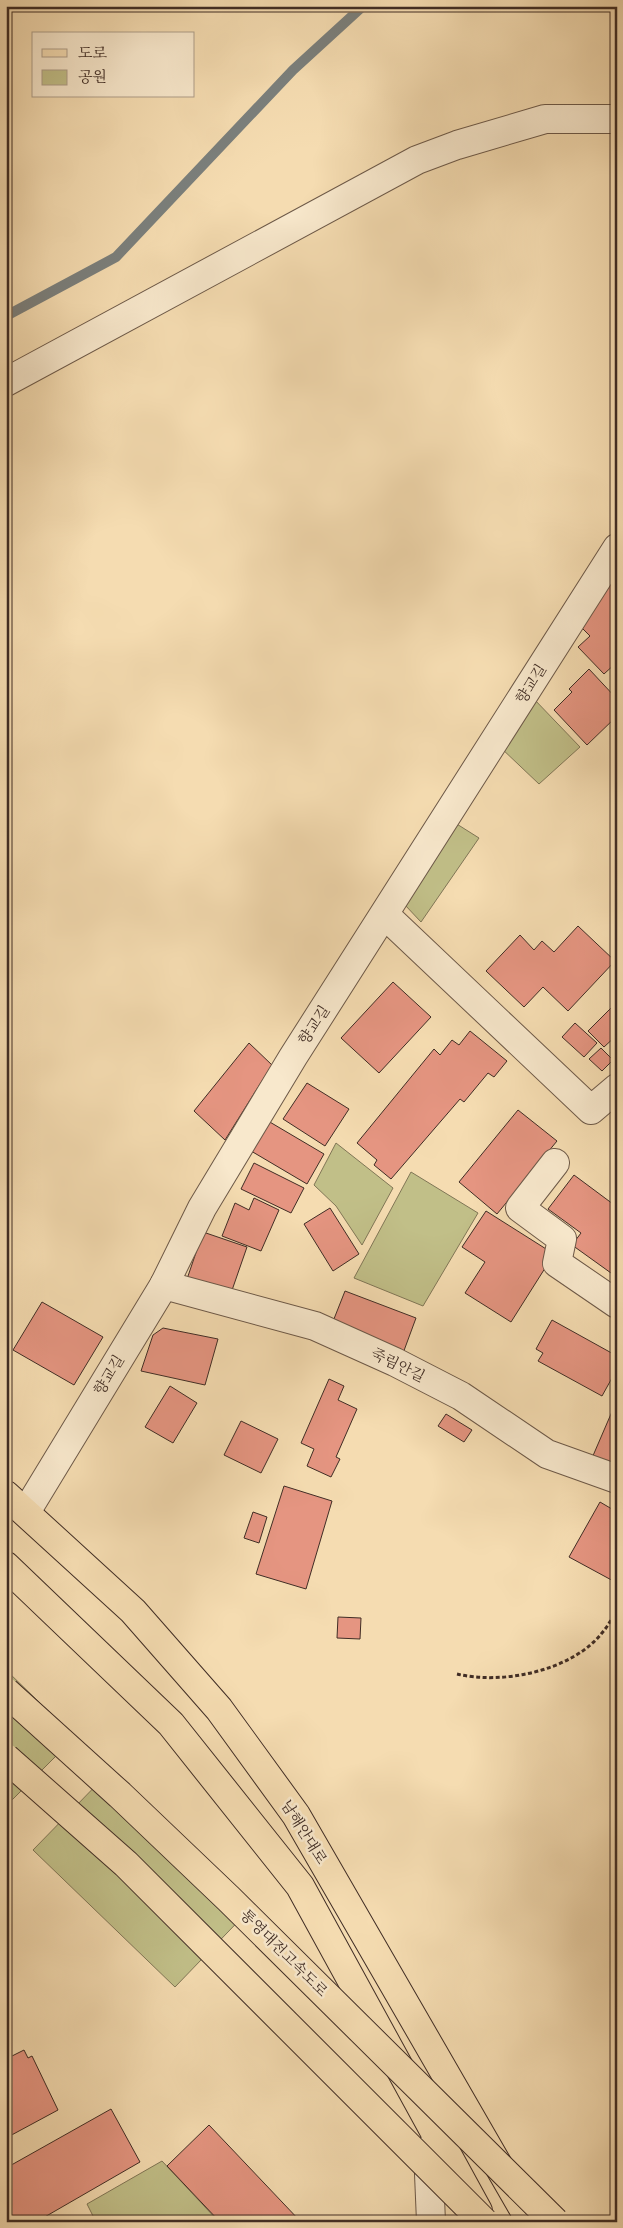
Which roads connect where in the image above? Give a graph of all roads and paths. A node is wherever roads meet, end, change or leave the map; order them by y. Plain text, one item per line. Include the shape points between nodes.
1 (617, 119) edge
2 (6, 382) edge
3 (617, 548) edge
4 (385, 915) junction
5 (617, 1088) edge
6 (555, 1163) dead end
7 (164, 1285) junction
8 (617, 1304) edge
9 (617, 1479) edge
10 (6, 1494) edge
11 (26, 1512) junction
12 (6, 1566) edge
13 (617, 1610) edge
14 (457, 1674) dead end
15 (6, 1692) edge
16 (6, 1758) edge
17 (427, 2118) junction
18 (430, 2222) edge
19 (484, 2222) edge
20 (532, 2222) edge
21 (555, 2222) edge

1 - 2 street via 545,119 417,160
3 - 4 street, 향교길
4 - 5 street via 590,1110
4 - 7 street, 향교길 via 293,1057 202,1208
6 - 8 street via 520,1208 562,1239 558,1263
7 - 9 street, 죽림안길 via 314,1326 461,1396 547,1454
7 - 11 street, 향교길
10 - 11 main road, 남해안대로
11 - 20 main road, 남해안대로 via 134,1611 219,1710 296,1815
12 - 17 main road via 171,1724 300,1886
13 - 14 path via 602,1634 583,1651 554,1667 474,1678
15 - 21 main road, 통영대전고속도로, bridge via 229,1899
16 - 19 main road, bridge via 126,1864
17 - 18 street
17 - 19 main road

